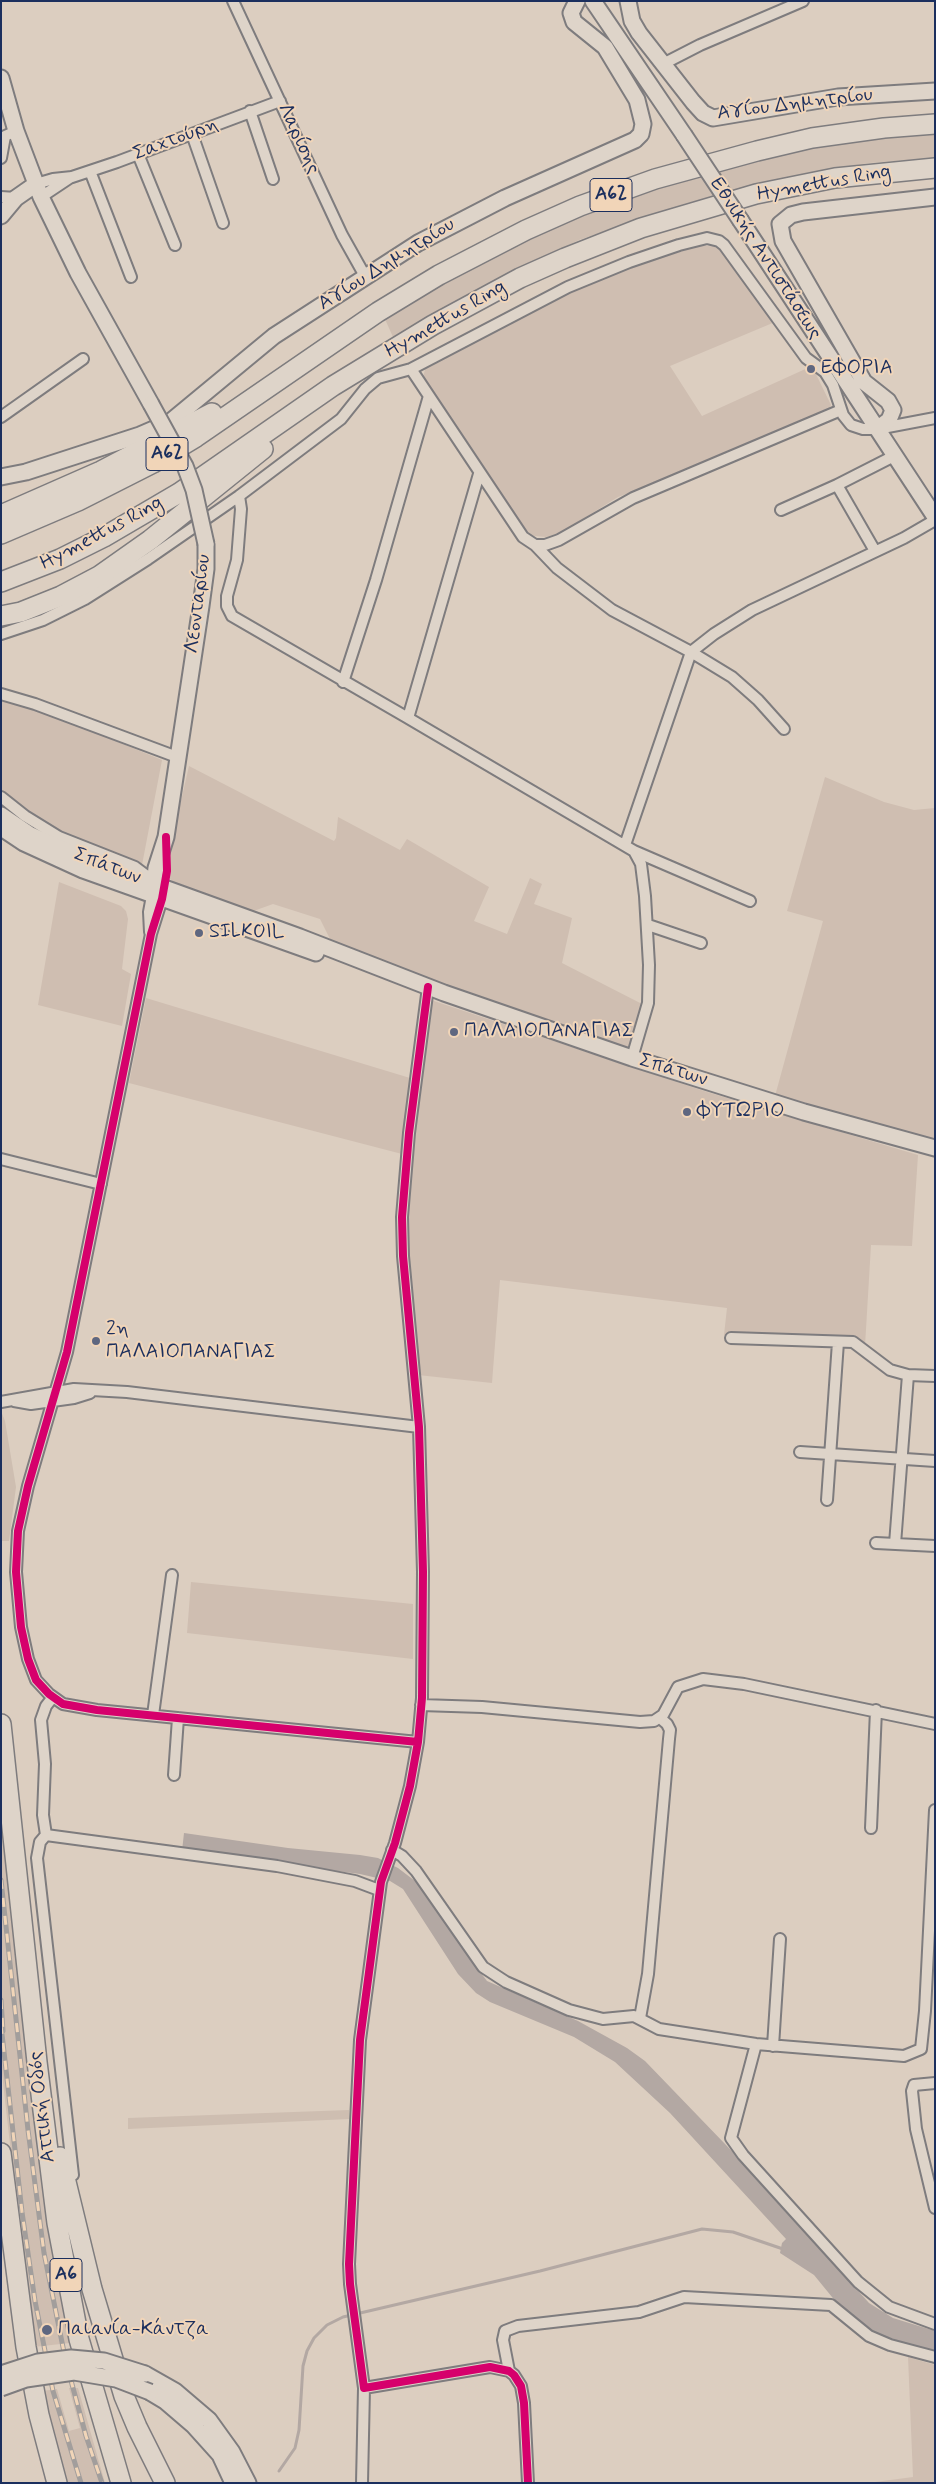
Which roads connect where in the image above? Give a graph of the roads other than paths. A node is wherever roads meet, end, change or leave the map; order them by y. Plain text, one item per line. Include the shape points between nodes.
1 (233, 1) edge
2 (577, 1) edge
3 (593, 1) edge
4 (628, 1) edge
5 (803, 1) edge
6 (663, 64) junction
7 (1, 78) edge
8 (935, 91) edge
9 (280, 102) junction
10 (250, 111) junction
11 (935, 124) edge
12 (16, 131) junction
13 (192, 134) junction
14 (138, 154) junction
15 (1, 158) edge
16 (935, 168) edge
17 (90, 171) junction
18 (273, 179) dead end
19 (38, 191) junction
20 (8, 197) edge
21 (935, 197) edge
22 (1, 216) edge
23 (223, 223) dead end
24 (175, 245) dead end
25 (365, 276) junction
26 (131, 277) dead end
27 (391, 350) junction
28 (320, 352) junction
29 (83, 359) dead end
30 (411, 368) junction
31 (429, 396) junction
32 (842, 410) junction
33 (1, 417) edge
34 (935, 418) edge
35 (877, 430) junction
36 (894, 456) junction
37 (479, 474) junction
38 (1, 477) edge
39 (837, 485) junction
40 (239, 496) junction
41 (781, 510) dead end
42 (1, 515) edge
43 (935, 519) edge
44 (1, 534) edge
45 (535, 545) junction
46 (875, 551) junction
47 (1, 582) edge
48 (1, 616) edge
49 (1, 634) edge
50 (691, 652) junction
51 (343, 682) junction
52 (1, 694) edge
53 (408, 718) junction
54 (784, 729) dead end
55 (177, 757) junction
56 (1, 796) edge
57 (1, 815) edge
58 (1, 828) edge
59 (630, 848) junction
60 (158, 892) junction
61 (750, 901) dead end
62 (648, 925) junction
63 (700, 943) dead end
64 (422, 985) junction
65 (632, 1058) junction
66 (935, 1148) edge
67 (1, 1159) edge
68 (100, 1184) junction
69 (731, 1338) dead end
70 (838, 1342) junction
71 (908, 1375) junction
72 (935, 1376) edge
73 (53, 1397) junction
74 (6, 1401) edge
75 (419, 1427) junction
76 (800, 1452) dead end
77 (832, 1454) junction
78 (902, 1460) junction
79 (935, 1461) edge
80 (827, 1500) dead end
81 (876, 1544) dead end
82 (895, 1544) junction
83 (935, 1546) edge
84 (172, 1575) dead end
85 (53, 1697) junction
86 (421, 1705) junction
87 (876, 1710) junction
88 (152, 1715) junction
89 (178, 1718) junction
90 (660, 1718) junction
91 (1, 1724) edge
92 (935, 1724) edge
93 (418, 1742) junction
94 (174, 1775) dead end
95 (935, 1810) edge
96 (870, 1828) dead end
97 (46, 1835) junction
98 (390, 1854) junction
99 (380, 1886) junction
100 (780, 1940) dead end
101 (640, 2018) junction
102 (756, 2044) junction
103 (773, 2046) junction
104 (37, 2062) junction
105 (935, 2083) edge
106 (1, 2153) edge
107 (935, 2208) edge
108 (81, 2210) dead end
109 (935, 2324) edge
110 (26, 2347) junction
111 (935, 2357) edge
112 (509, 2371) junction
113 (1, 2374) edge
114 (1, 2388) edge
115 (364, 2388) junction
116 (44, 2483) edge
117 (57, 2483) edge
118 (121, 2483) edge
119 (165, 2483) edge
120 (233, 2483) edge
121 (248, 2483) edge
122 (362, 2483) edge
123 (528, 2483) edge

1 - 9 street, Λαρίσης
2 - 25 street, Αγίου Δημητρίου via 571,13 574,22 605,47 634,93 643,118 641,134 626,146 452,224
3 - 35 street, Εθνικής Αντιστάσεως, bridge
4 - 6 street, Αγίου Δημητρίου via 635,27
5 - 6 street
6 - 8 street, Αγίου Δημητρίου via 699,108 714,118 838,97
7 - 12 street, Λεονταρίου
9 - 10 street, Σαχτούρη
9 - 25 street, Λαρίσης via 342,235
10 - 13 street, Σαχτούρη
10 - 18 street
11 - 28 highway, Hymettus Ring / Α62 via 812,138 671,174 580,206 439,275
12 - 15 street via 5,136
12 - 19 street, Λεονταρίου
13 - 14 street, Σαχτούρη
13 - 23 street
14 - 17 street, Σαχτούρη
14 - 24 street
16 - 27 highway, Hymettus Ring / Α62 via 875,173 796,186 718,204 648,226 520,278
17 - 19 street, Σαχτούρη via 53,179
17 - 26 street
19 - 20 street
19 - 55 street, Λεονταρίου, bridge via 78,274 185,466 194,490 206,544 206,569
20 - 22 street
21 - 35 street via 803,212 784,219 780,224 783,241 864,382 888,401 893,410 889,420
25 - 38 street, Αγίου Δημητρίου via 267,342 170,422 26,472
27 - 47 highway, Hymettus Ring / Α62 via 150,510 60,559
27 - 48 highway via 150,540 98,576 61,596 21,612
28 - 42 highway via 101,472
28 - 44 highway, Hymettus Ring / Α62 via 176,449 78,501
29 - 33 street
30 - 31 street
30 - 32 street via 568,287 660,251 713,239 730,252 806,358 825,372 834,385
30 - 40 street via 388,374 372,383 341,419
31 - 37 street
31 - 51 street
32 - 35 street via 851,425
32 - 45 street via 633,498 559,540
34 - 35 street
35 - 36 street, Εθνικής Αντιστάσεως
36 - 39 street
36 - 43 street, Εθνικής Αντιστάσεως
37 - 45 street via 523,537
37 - 53 street
39 - 41 street
39 - 46 street
40 - 49 street via 148,560 85,599 43,620
40 - 51 street via 241,526 237,560 227,596 230,613 238,621
43 - 46 street
45 - 50 street via 557,568 612,610
46 - 50 street via 739,617
50 - 54 street via 732,677
50 - 59 street
51 - 53 street
52 - 55 street
53 - 59 street
55 - 60 street, Λεονταρίου via 166,837 166,871
56 - 60 street via 40,827 135,867 147,876
57 - 60 street, Σπάτων via 49,844
58 - 60 street, Σπάτων via 45,854
59 - 61 street
59 - 62 street via 641,864
60 - 64 street, Σπάτων via 298,947
60 - 68 street
62 - 63 street
62 - 65 street via 648,1003
64 - 65 street, Σπάτων
64 - 75 street via 402,1217
65 - 66 street, Σπάτων via 804,1112
67 - 68 street
68 - 73 street via 67,1352
69 - 70 street
70 - 71 street via 853,1342 890,1370
70 - 77 street
71 - 72 street
71 - 78 street
73 - 74 street via 31,1404
73 - 75 street via 127,1392
73 - 85 street via 18,1532 16,1572 21,1627 28,1659 36,1680
75 - 86 street via 423,1572
76 - 77 street
77 - 78 street
77 - 80 street
78 - 79 street
78 - 82 street
81 - 82 street
82 - 83 street
84 - 88 street
85 - 88 street via 63,1704
85 - 97 street via 41,1720 46,1764 43,1815
86 - 90 street via 482,1707 640,1722
86 - 93 street
87 - 90 street via 703,1679 678,1686
87 - 92 street
87 - 96 street
88 - 89 street
89 - 93 street
89 - 94 street
90 - 101 street via 670,1730 648,1974
91 - 104 highway, Αττική Οδός / Α6
93 - 98 street via 410,1786
95 - 103 street via 925,2011 920,2049 904,2056
97 - 99 street via 277,1866
97 - 108 street via 40,1842 37,1858 72,2170
98 - 99 street
98 - 101 street via 402,1856 416,1871 475,1958 492,1974 529,1993 588,2016
99 - 115 street via 360,2040 349,2264
100 - 103 street
101 - 102 street via 660,2029
102 - 103 street
102 - 109 street via 731,2138 743,2156 858,2282 888,2307
104 - 118 highway, Αττική Οδός / Α6 via 67,2283 98,2409
104 - 119 highway via 55,2122 71,2208 108,2343 130,2411
105 - 107 street via 914,2085 912,2091 916,2129
106 - 110 highway
110 - 116 highway
110 - 117 highway
111 - 112 street via 869,2336 831,2305 684,2297 638,2312 518,2326 505,2331 503,2340
112 - 115 street via 490,2367
112 - 123 street via 521,2386 524,2403
113 - 121 street, bridge via 38,2362 71,2358 104,2361 145,2374 175,2391 209,2420 232,2452
114 - 120 street, bridge via 26,2379 74,2372 116,2379 150,2392 193,2425 220,2455
115 - 122 street

